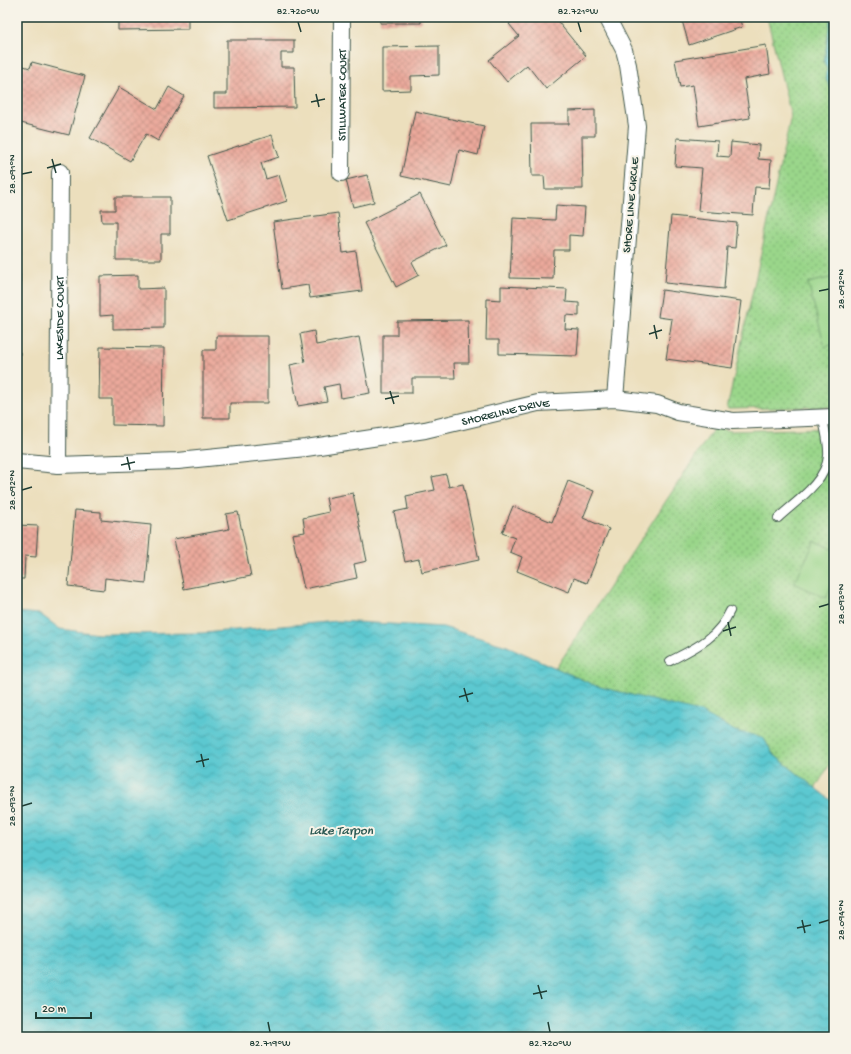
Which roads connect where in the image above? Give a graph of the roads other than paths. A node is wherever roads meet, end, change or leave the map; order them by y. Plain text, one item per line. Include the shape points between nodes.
1 (342, 17) edge
2 (607, 17) edge
3 (60, 172) dead end
4 (341, 173) dead end
5 (615, 398) junction
6 (828, 418) edge
7 (17, 461) edge
8 (58, 465) junction
9 (778, 518) dead end
10 (730, 611) dead end
11 (670, 661) dead end

1 - 4 street, STILLWATER COURT
2 - 5 street, SHORE LINE CIRCLE via 626,58 637,126
3 - 8 street, LAKESIDE COURT
5 - 6 street, SHORELINE DRIVE via 657,404 678,412 733,421
5 - 8 street, SHORELINE DRIVE via 538,403 425,430 306,448 178,461
6 - 9 lane via 828,458 824,469 813,485
7 - 8 street
10 - 11 lane via 718,632 707,641

